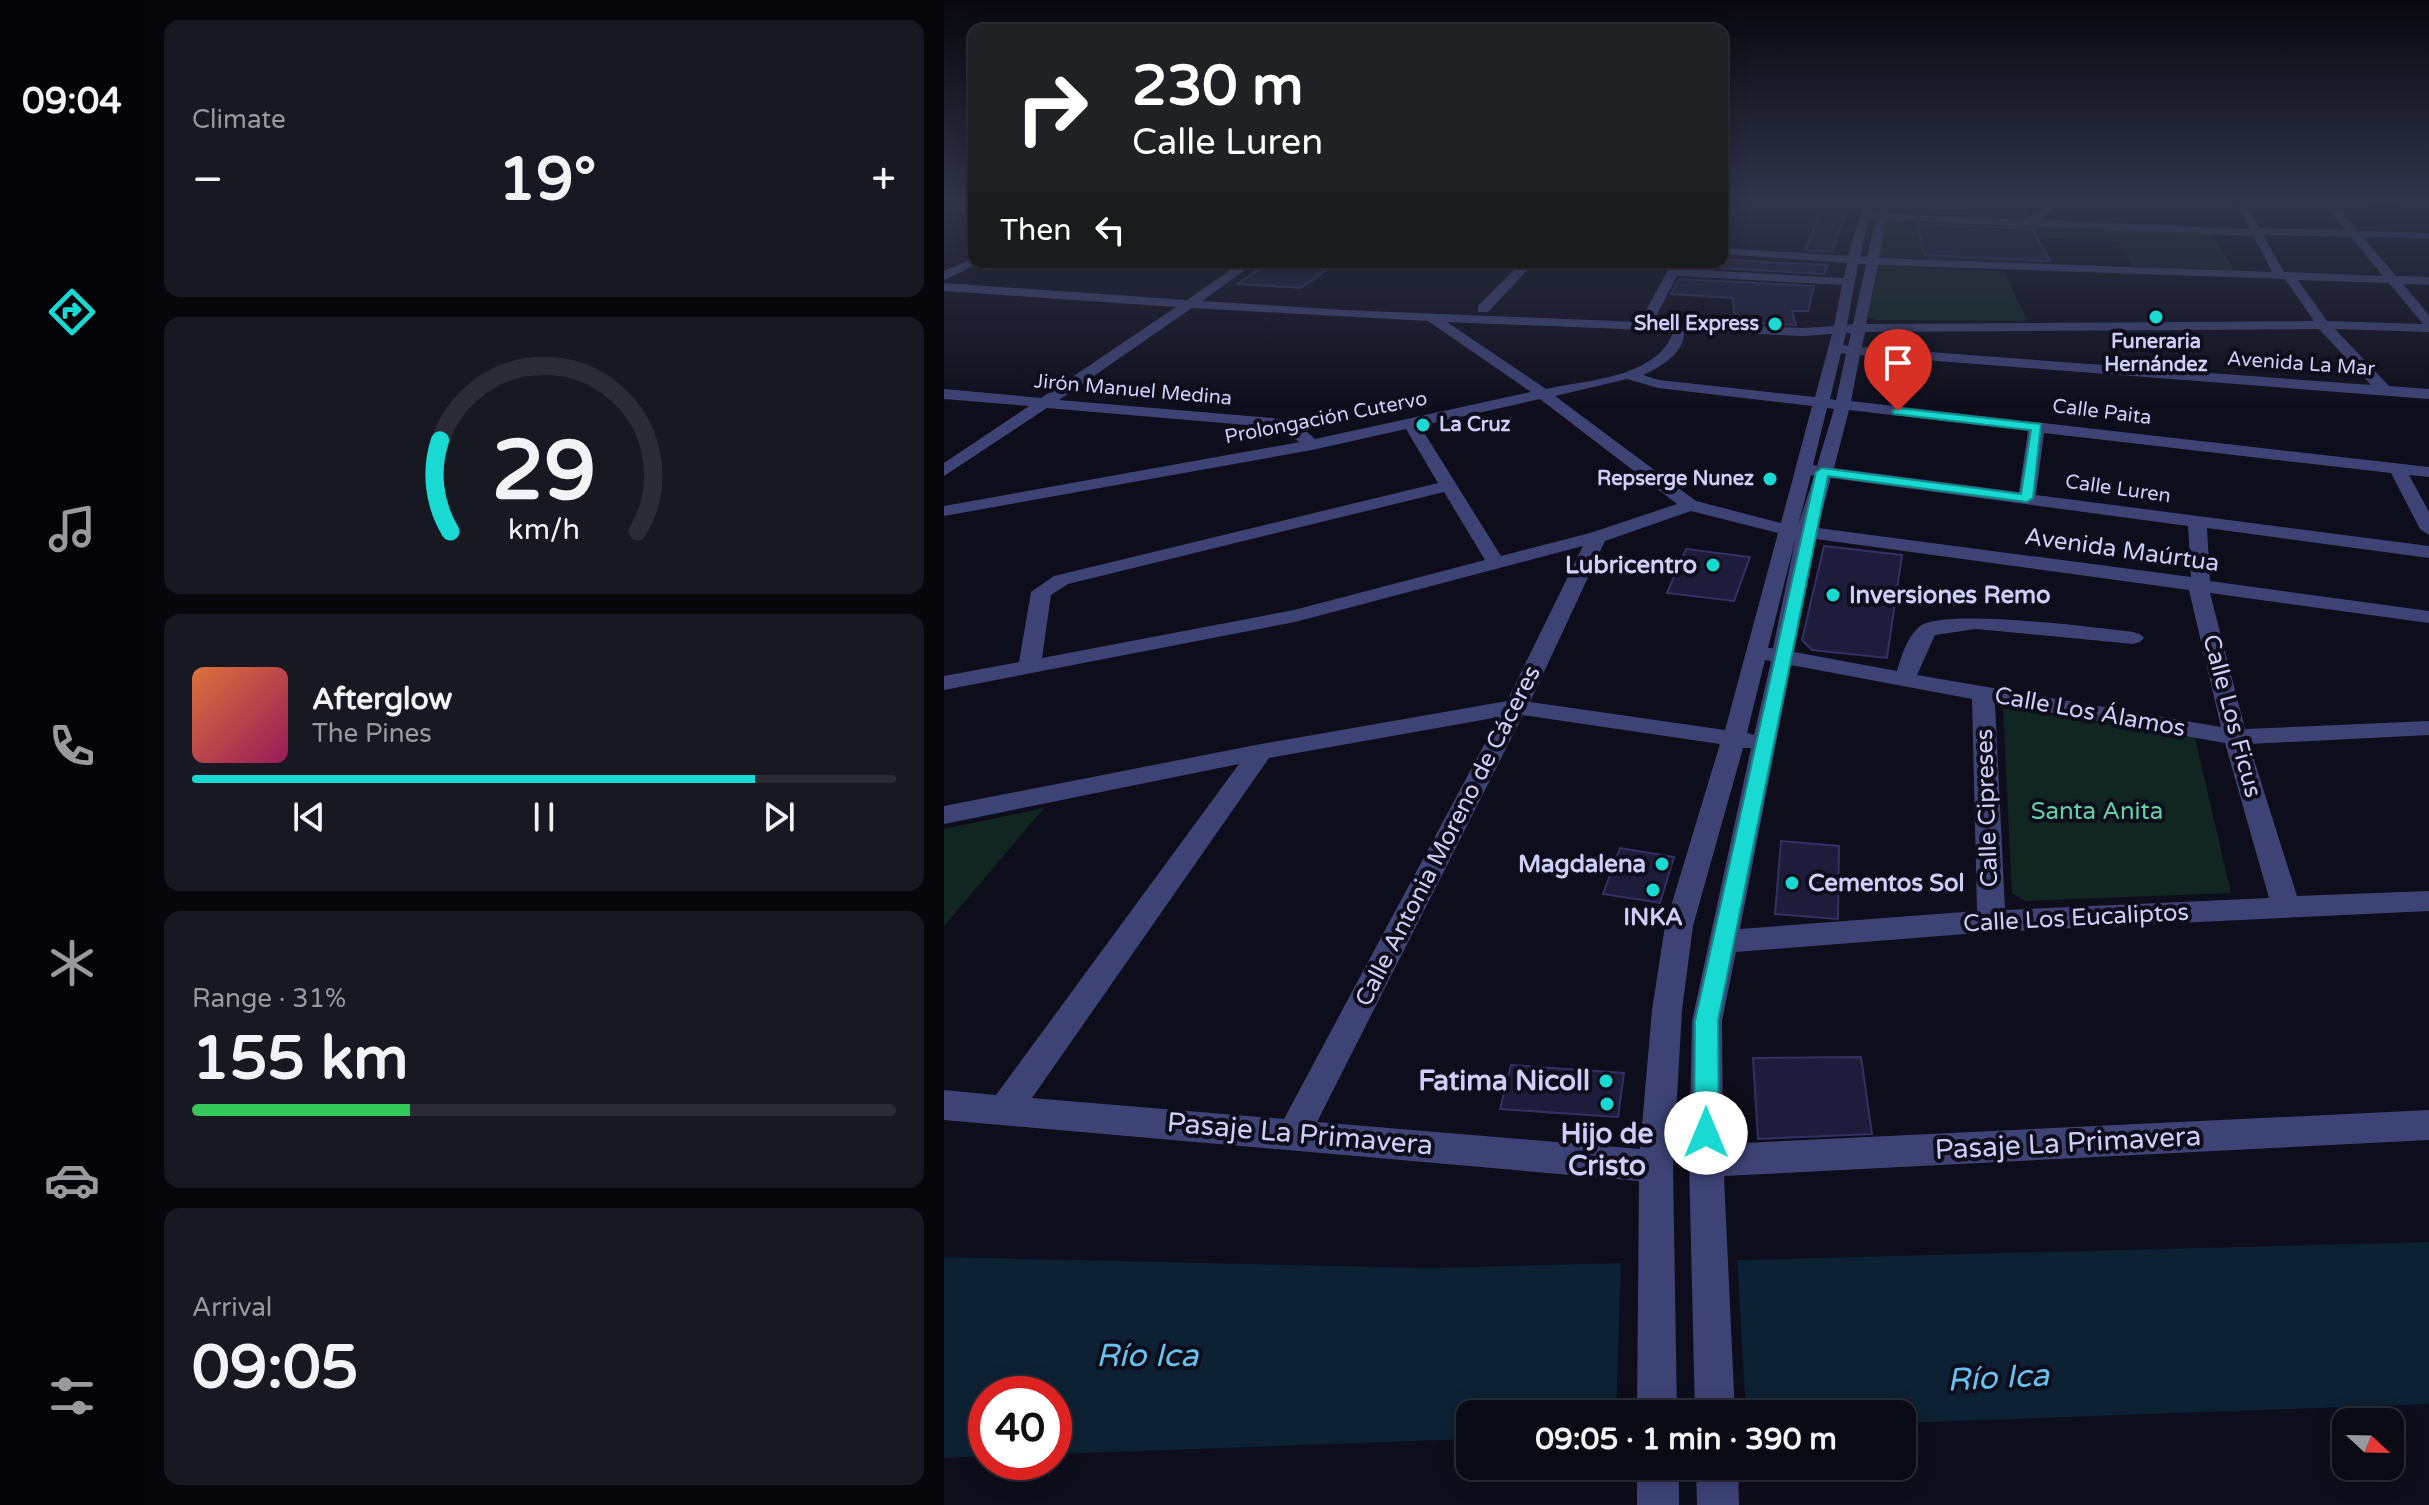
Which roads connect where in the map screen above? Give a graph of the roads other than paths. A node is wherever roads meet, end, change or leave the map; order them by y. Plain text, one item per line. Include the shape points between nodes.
1 (1238, 270) edge
2 (1521, 270) edge
3 (1673, 270) edge
4 (1700, 270) edge
5 (1741, 270) edge
6 (1804, 270) edge
7 (1861, 270) edge
8 (2041, 270) edge
9 (2281, 270) edge
10 (2384, 270) edge
11 (1738, 275) junction
12 (2285, 276) junction
13 (945, 278) edge
14 (2393, 281) junction
15 (2429, 281) edge
16 (1207, 291) junction
17 (1190, 303) junction
18 (1409, 305) junction
19 (1483, 309) junction
20 (1432, 318) junction
21 (1646, 322) junction
22 (1673, 322) junction
23 (2323, 325) junction
24 (2429, 326) edge
25 (1845, 335) junction
26 (1628, 375) junction
27 (2385, 391) junction
28 (1542, 393) junction
29 (944, 394) edge
30 (2429, 394) edge
31 (1045, 402) junction
32 (1832, 404) junction
33 (1411, 424) junction
34 (2037, 427) junction
35 (1312, 445) junction
36 (2397, 468) junction
37 (944, 471) edge
38 (1812, 471) junction
39 (2429, 472) edge
40 (1447, 486) junction
41 (2027, 498) junction
42 (1690, 505) junction
43 (944, 511) edge
44 (2197, 521) junction
45 (1799, 526) junction
46 (2429, 529) edge
47 (1597, 537) junction
48 (2429, 552) edge
49 (1496, 563) junction
50 (2199, 582) junction
51 (2429, 605) edge
52 (2429, 617) edge
53 (2133, 638) dead end
54 (1755, 653) junction
55 (1782, 655) junction
56 (1029, 669) junction
57 (1905, 679) junction
58 (944, 683) edge
59 (1983, 694) junction
60 (1516, 707) junction
61 (2429, 728) edge
62 (2235, 737) junction
63 (1734, 739) junction
64 (1763, 743) junction
65 (1261, 752) junction
66 (944, 815) edge
67 (2429, 901) edge
68 (2286, 907) junction
69 (1991, 921) junction
70 (1723, 942) junction
71 (944, 1105) edge
72 (1004, 1110) junction
73 (2429, 1125) edge
74 (1294, 1133) junction
75 (1707, 1178) junction
76 (1656, 1182) junction
77 (1657, 1400) edge
78 (1715, 1400) edge
79 (1658, 1480) edge
80 (1717, 1480) edge
81 (1658, 1505) edge
82 (1718, 1505) edge

1 - 16 street
2 - 19 street
3 - 21 street
4 - 11 street
5 - 11 street
6 - 11 street
7 - 25 street
8 - 12 street
9 - 12 street
10 - 14 street
12 - 14 street
12 - 23 street
13 - 16 street
13 - 17 street
14 - 15 street
14 - 24 street
16 - 17 street
16 - 18 street
17 - 20 street
17 - 31 street
18 - 19 street
18 - 20 street
19 - 21 street
20 - 21 street
20 - 28 street
21 - 22 street
22 - 25 street
22 - 25 street
22 - 26 street, Prolongación Cutervo via 1679,335 1672,350 1657,364
23 - 24 street
23 - 25 street
23 - 27 street
25 - 27 street, Avenida La Mar
25 - 32 street
26 - 28 street, Prolongación Cutervo
26 - 32 street, Calle Paita via 1658,384
27 - 30 street, Avenida La Mar
28 - 33 street, Prolongación Cutervo
28 - 42 street
29 - 31 street, Jirón Manuel Medina
31 - 35 street, Jirón Manuel Medina via 1273,423
31 - 37 street
32 - 34 street, Calle Paita
32 - 38 street
33 - 35 street, Prolongación Cutervo
33 - 40 street
34 - 36 street, Calle Paita
34 - 41 street
35 - 43 street, Prolongación Cutervo
36 - 39 street, Calle Paita
36 - 46 street
38 - 41 street, Calle Luren
38 - 45 street
40 - 49 street
40 - 56 street via 1061,580 1041,592
41 - 44 street, Calle Luren
42 - 45 street, Avenida Maúrtua via 1760,524
42 - 47 street
44 - 48 street, Calle Luren
44 - 50 street, Calle Los Ficus
45 - 50 street, Avenida Maúrtua
45 - 54 street
45 - 55 street
47 - 49 street
47 - 60 street, Calle Antonia Moreno de Cáceres
49 - 56 street via 1295,616
50 - 51 street, Avenida Maúrtua
50 - 52 street, Avenida Maúrtua
50 - 62 street, Calle Los Ficus
53 - 57 street via 1976,623 1927,630
54 - 55 street, Calle Los Álamos
54 - 63 street
55 - 57 street, Calle Los Álamos
55 - 64 street
56 - 58 street
57 - 59 street, Calle Los Álamos
59 - 62 street, Calle Los Álamos
59 - 69 street, Calle Cipreses
60 - 63 street
60 - 65 street
60 - 74 street, Calle Antonia Moreno de Cáceres
61 - 62 street, Calle Los Álamos
62 - 68 street, Calle Los Ficus
63 - 64 street
63 - 76 street via 1679,926 1667,1010
64 - 70 street
65 - 66 street
65 - 72 street
67 - 68 street, Calle Los Eucaliptos
68 - 69 street, Calle Los Eucaliptos
69 - 70 street, Calle Los Eucaliptos
70 - 75 street via 1707,1021
71 - 72 street, Pasaje La Primavera
72 - 74 street, Pasaje La Primavera
73 - 75 street, Pasaje La Primavera
74 - 76 street, Pasaje La Primavera
75 - 78 street
76 - 77 street
79 - 81 street
80 - 82 street

